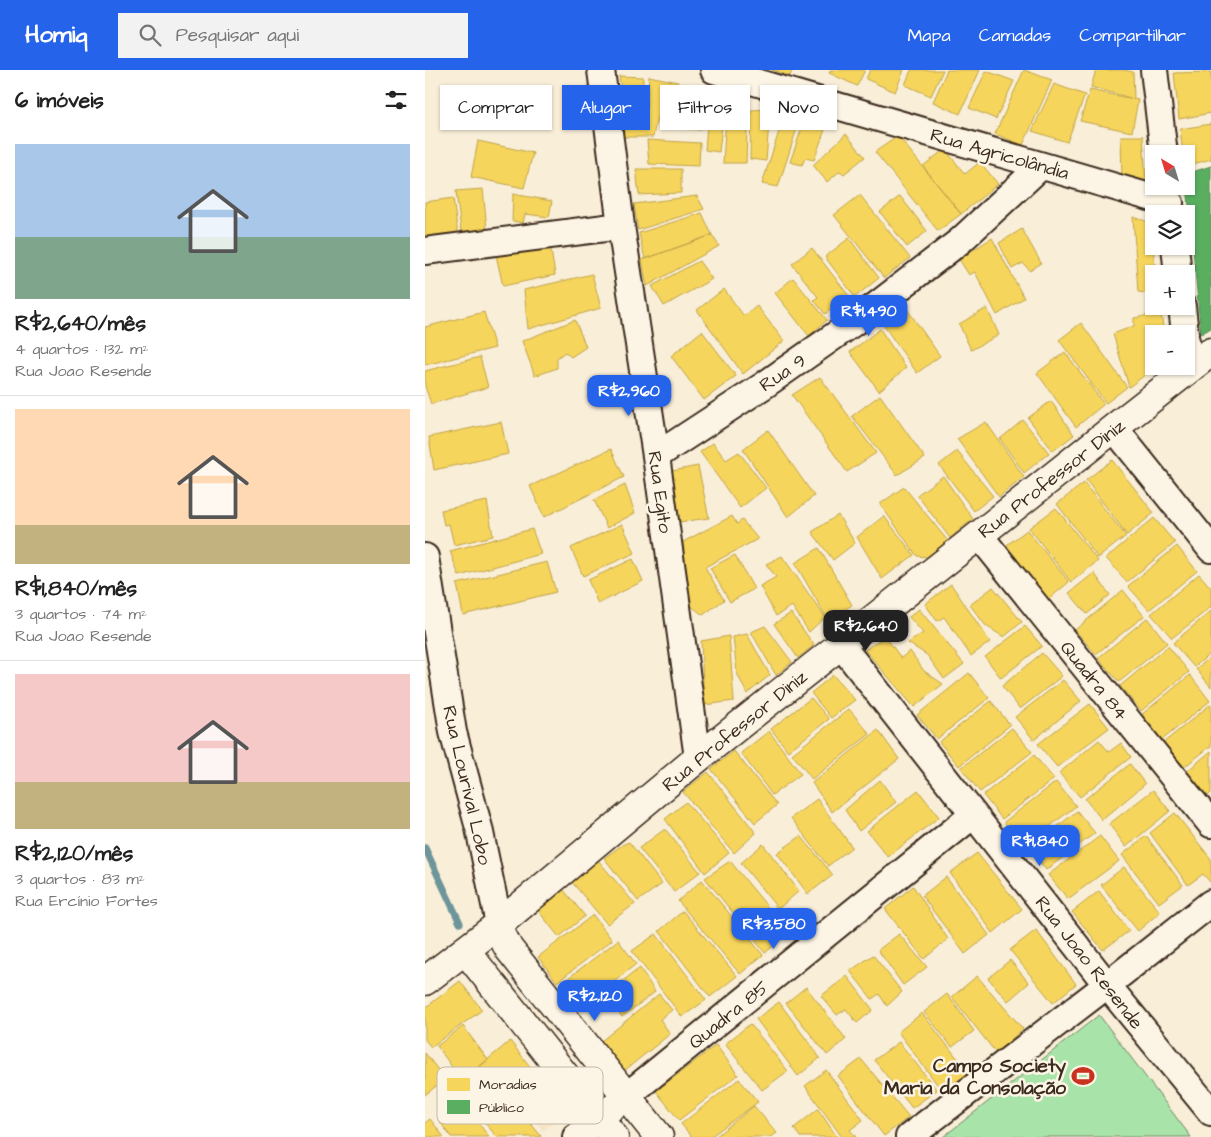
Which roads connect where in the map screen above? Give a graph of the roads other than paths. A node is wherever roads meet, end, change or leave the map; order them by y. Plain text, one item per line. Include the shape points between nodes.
1 (601, 70) edge
2 (715, 70) edge
3 (1154, 70) edge
4 (1163, 145) edge
5 (1041, 166) junction
6 (1169, 201) edge
7 (621, 226) junction
8 (425, 251) edge
9 (1211, 352) edge
10 (1195, 365) edge
11 (1182, 375) edge
12 (1114, 428) junction
13 (656, 456) junction
14 (979, 535) junction
15 (1211, 549) edge
16 (425, 557) edge
17 (841, 645) junction
18 (697, 758) junction
19 (973, 815) junction
20 (1211, 824) edge
21 (1211, 903) edge
22 (499, 924) junction
23 (465, 950) junction
24 (425, 981) edge
25 (1107, 985) junction
26 (558, 1067) edge
27 (627, 1096) junction
28 (1211, 1112) edge
29 (607, 1128) edge
30 (576, 1137) edge
31 (659, 1137) edge
32 (909, 1137) edge

1 - 7 street, Rua Egito
2 - 5 street, Rua Agricolândia
3 - 4 street
5 - 6 street, Rua Agricolândia
5 - 13 street, Rua 9 via 960,241 860,318
7 - 8 street
7 - 13 street, Rua Egito
9 - 10 street, Rua Professor Diniz
11 - 12 street, Rua Professor Diniz
12 - 14 street, Rua Professor Diniz
12 - 15 street
13 - 18 street, Rua Egito
14 - 17 street, Rua Professor Diniz
14 - 20 street, Quadra 84
16 - 22 street, Rua Lourival Lobo via 453,732 479,828
17 - 18 street, Rua Professor Diniz
17 - 19 street, Rua Joao Resende
18 - 22 street, Rua Professor Diniz
19 - 25 street, Rua Joao Resende
19 - 27 street, Quadra 85
21 - 25 street
22 - 23 street, Rua Professor Diniz
22 - 27 street via 509,949
23 - 24 street, Rua Professor Diniz
23 - 26 street
25 - 28 street, Rua Joao Resende
25 - 32 street
27 - 29 street, Quadra 85
27 - 31 street
29 - 30 street, Quadra 85

